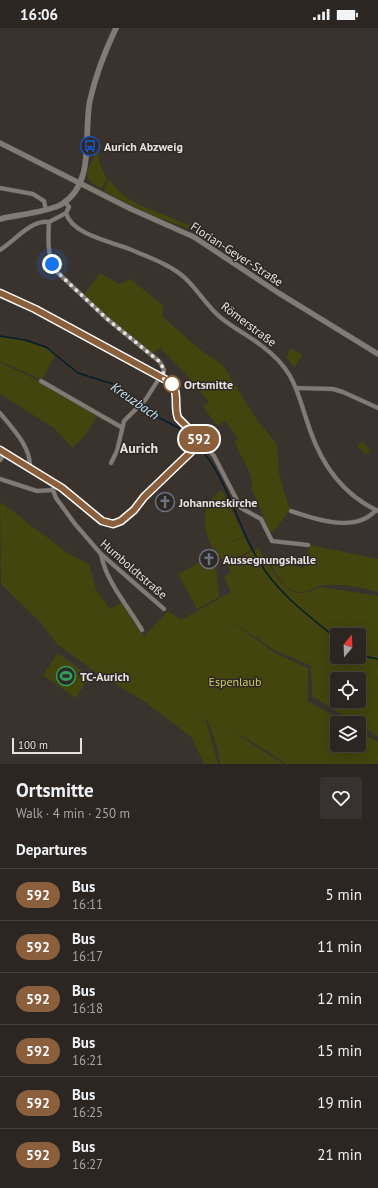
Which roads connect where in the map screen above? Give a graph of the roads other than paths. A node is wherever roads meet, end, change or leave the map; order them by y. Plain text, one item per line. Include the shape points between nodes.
1 (116, 28) edge
2 (0, 143) edge
3 (80, 182) junction
4 (0, 188) edge
5 (65, 202) junction
6 (46, 210) junction
7 (66, 213) junction
8 (0, 220) edge
9 (50, 222) junction
10 (0, 250) edge
11 (0, 293) edge
12 (378, 354) edge
13 (161, 377) junction
14 (41, 381) dead end
15 (296, 388) junction
16 (378, 408) edge
17 (0, 413) edge
18 (122, 427) junction
19 (198, 443) junction
20 (3, 452) edge
21 (0, 460) edge
22 (111, 463) dead end
23 (30, 469) junction
24 (0, 479) edge
25 (54, 487) junction
26 (292, 510) dead end
27 (377, 510) edge
28 (308, 545) dead end
29 (101, 554) junction
30 (164, 609) dead end
31 (142, 630) dead end

1 - 3 main road via 100,62 90,101 85,164
2 - 3 street, Florian-Geyer-Straße
3 - 5 main road
3 - 12 street, Florian-Geyer-Straße via 131,209 194,237
4 - 6 street via 33,194 44,201
5 - 6 main road
5 - 7 street via 69,207
6 - 8 main road
7 - 9 street
7 - 15 street, Römerstraße via 72,224 80,230 130,249 167,266 185,278 219,316 275,357
9 - 10 street via 43,221 34,225
9 - 13 street via 49,248 56,271 106,318 160,362 164,370
11 - 13 main road
13 - 18 street via 142,403 124,421
13 - 19 main road via 172,384 176,391 178,418
14 - 18 street
15 - 16 street via 338,390
15 - 27 street, Römerstraße via 322,459 337,480 351,493
17 - 23 street via 26,448 30,458
18 - 22 street via 117,452
19 - 25 main road via 134,510 113,524 102,521 74,496
19 - 28 street via 214,456 241,508 260,519 272,541
20 - 21 street
20 - 23 main road
23 - 25 main road
24 - 25 street via 37,491
25 - 29 street, Humboldtstraße via 56,498
26 - 27 street via 322,520 344,522 364,520
29 - 30 street, Humboldtstraße
29 - 31 street via 111,581

